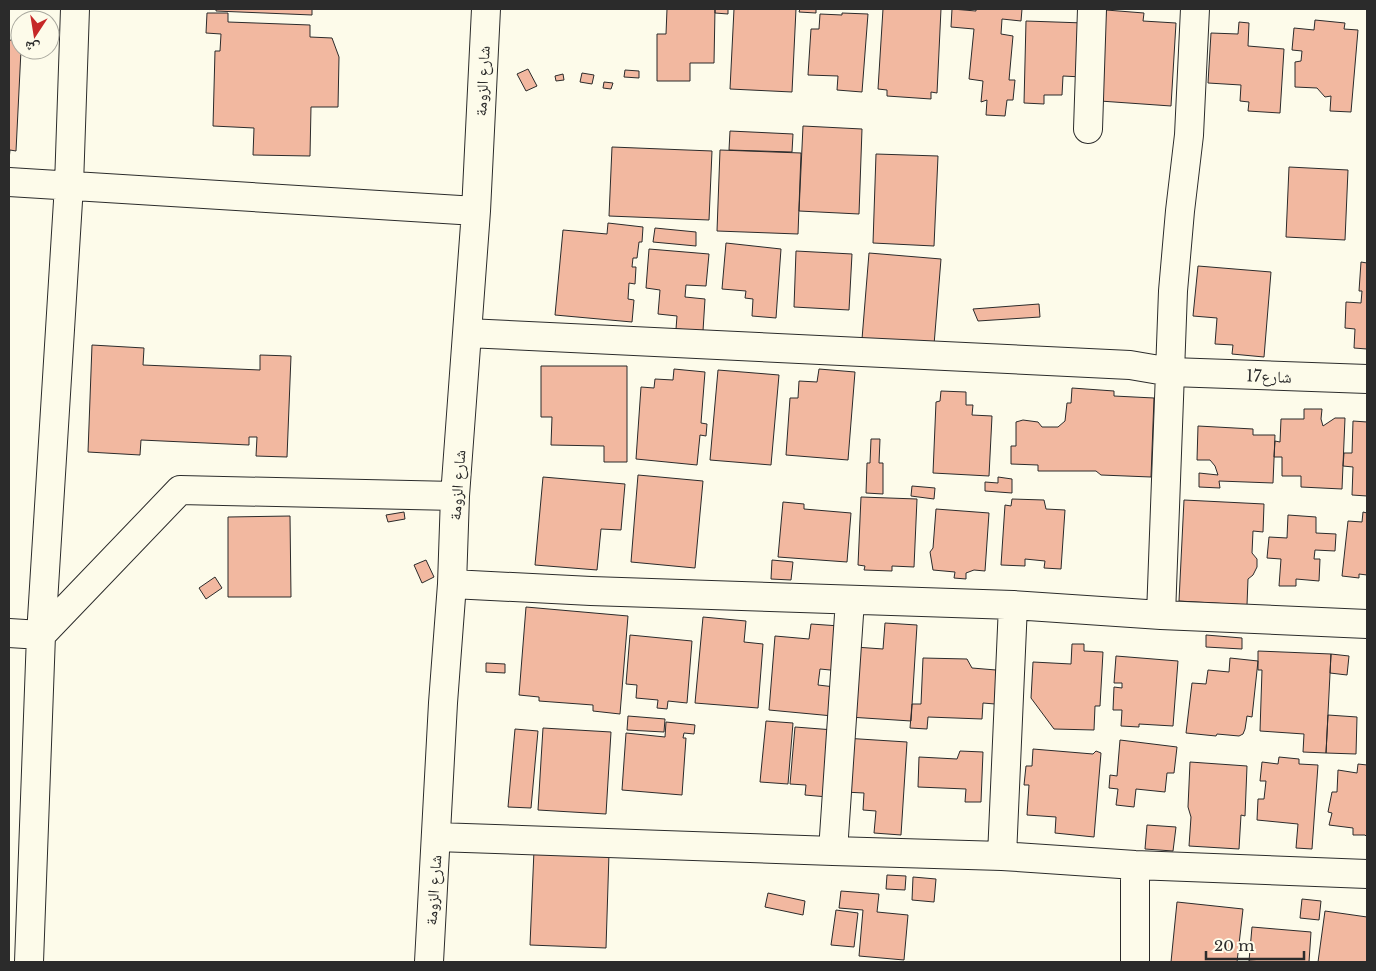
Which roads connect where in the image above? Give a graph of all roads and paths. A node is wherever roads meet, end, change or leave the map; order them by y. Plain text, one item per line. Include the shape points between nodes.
1 (75, 9) edge
2 (486, 9) edge
3 (1092, 9) edge
4 (1195, 9) edge
5 (1088, 129) dead end
6 (9, 182) edge
7 (69, 185) junction
8 (476, 211) junction
9 (467, 333) junction
10 (1171, 372) junction
11 (1367, 379) edge
12 (455, 496) junction
13 (452, 584) junction
14 (850, 600) junction
15 (1013, 606) junction
16 (1162, 615) junction
17 (1367, 624) edge
18 (9, 633) edge
19 (41, 635) junction
20 (436, 837) junction
21 (833, 851) junction
22 (1002, 856) junction
23 (1135, 865) junction
24 (1367, 874) edge
25 (29, 962) edge
26 (429, 962) edge
27 (1135, 962) edge

1 - 7 street
2 - 8 street, شارع الزومة
3 - 5 street
4 - 10 street via 1189,135 1173,291
6 - 7 street
7 - 8 street
7 - 19 street
8 - 9 street, شارع الزومة
9 - 10 street, شارع17 via 1130,365
9 - 12 street, شارع الزومة
10 - 11 street, شارع17
10 - 16 street
12 - 13 street, شارع الزومة
12 - 19 street via 180,490
13 - 14 street
13 - 20 street, شارع الزومة
14 - 15 street
14 - 21 street
15 - 16 street
15 - 22 street
16 - 17 street
18 - 19 street
19 - 25 street
20 - 21 street
20 - 26 street, شارع الزومة
21 - 22 street
22 - 23 street
23 - 24 street
23 - 27 street

